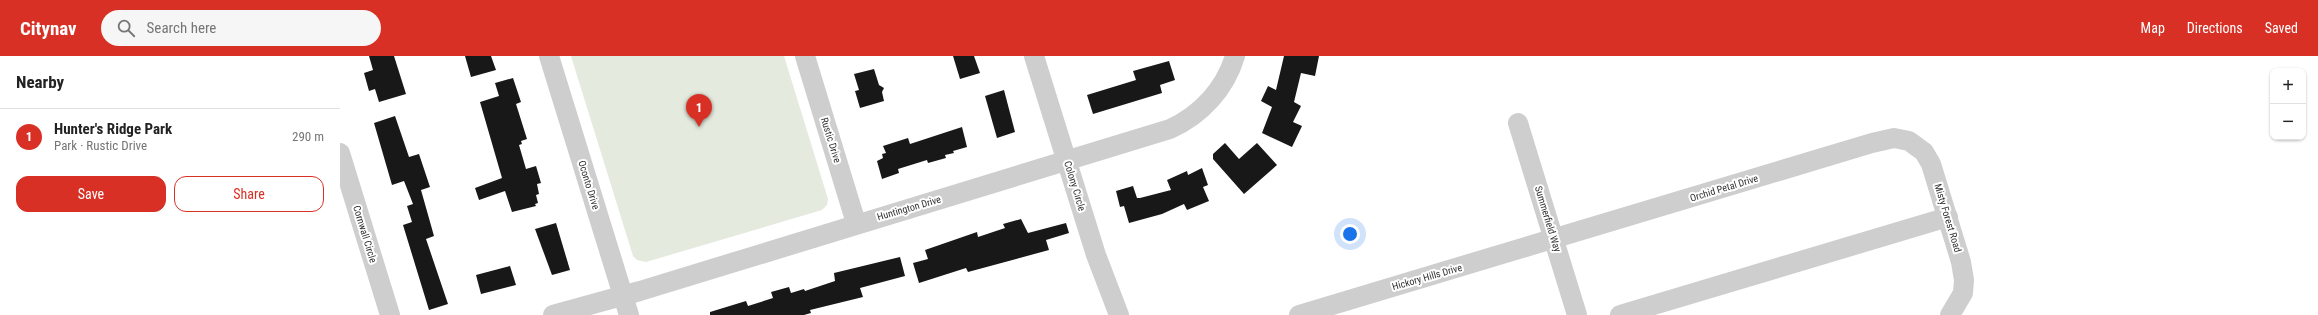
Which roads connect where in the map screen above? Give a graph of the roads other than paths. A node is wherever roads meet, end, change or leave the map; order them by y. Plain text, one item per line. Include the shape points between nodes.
1 (549, 56) edge
2 (805, 56) edge
3 (1034, 56) edge
4 (1234, 57) edge
5 (1518, 123) dead end
6 (1894, 138) joint
7 (340, 153) edge
8 (1067, 161) junction
9 (1948, 217) junction
10 (856, 223) junction
11 (1554, 240) junction
12 (624, 295) junction
13 (390, 315) edge
14 (553, 315) edge
15 (629, 315) edge
16 (1119, 315) edge
17 (1299, 315) edge
18 (1577, 315) edge
19 (1620, 315) edge
20 (1950, 315) edge

1 - 12 street, Oconto Drive
2 - 10 street, Rustic Drive
3 - 8 street, Colony Circle
4 - 8 street, Huntington Drive via 1224,84 1190,120 1170,129
5 - 11 street, Summerfield Way
6 - 9 street, Misty Forest Road via 1909,141 1928,158
6 - 11 street, Orchid Petal Drive
7 - 13 street, Cornwall Circle
8 - 10 street, Huntington Drive
8 - 16 street, Colony Circle via 1101,268
9 - 19 street
9 - 20 street, Misty Forest Road via 1964,280 1963,293
10 - 12 street, Huntington Drive
11 - 17 street, Hickory Hills Drive
11 - 18 street, Summerfield Way
12 - 14 street, Huntington Drive
12 - 15 street, Oconto Drive

